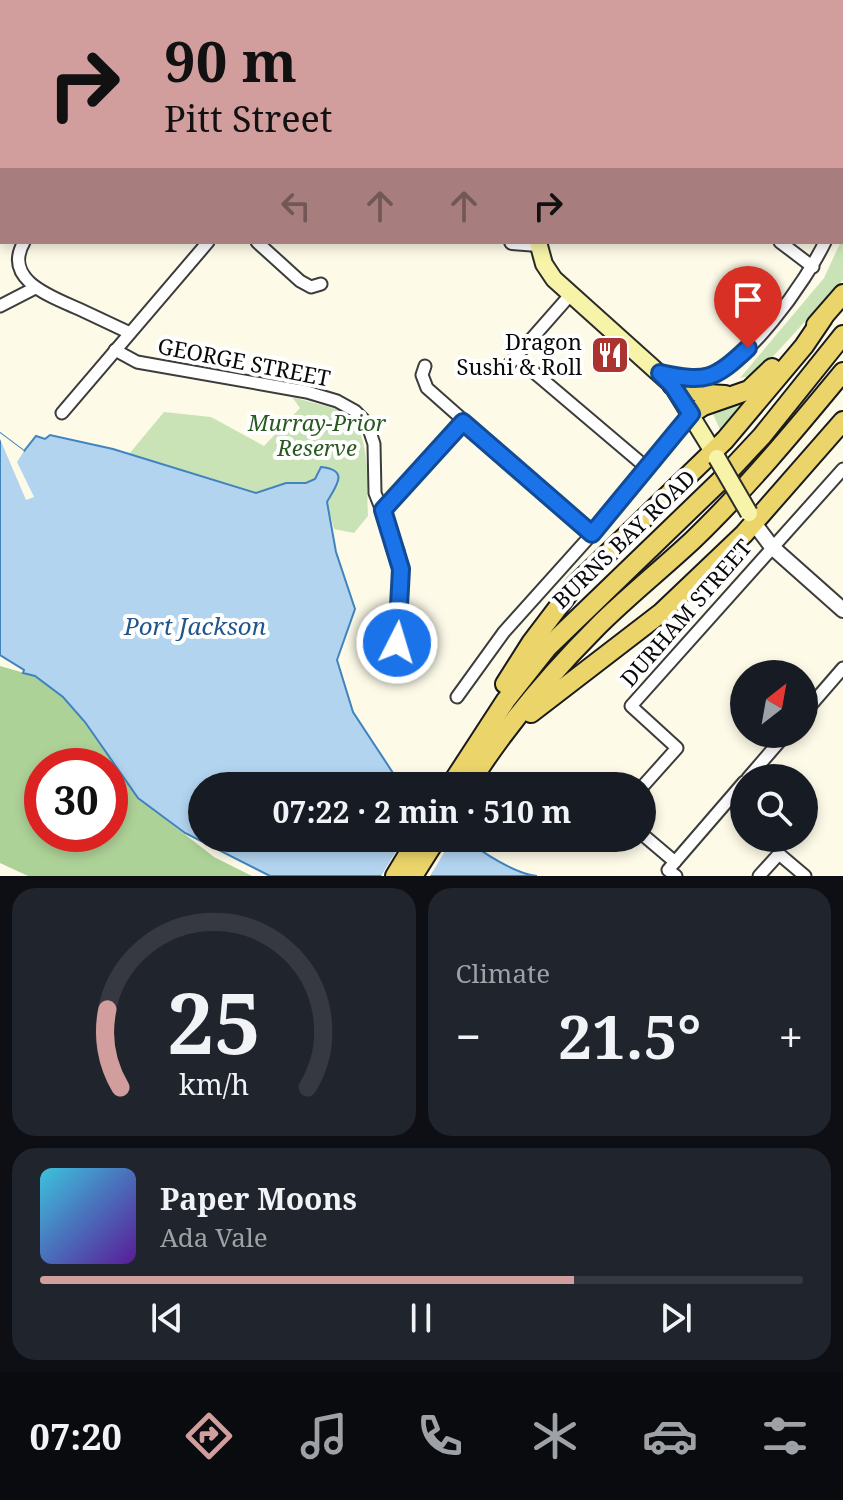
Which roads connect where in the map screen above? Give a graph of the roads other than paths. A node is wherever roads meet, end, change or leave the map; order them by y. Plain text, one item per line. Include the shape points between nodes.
1 (23, 244) edge
2 (206, 244) edge
3 (259, 244) edge
4 (538, 244) edge
5 (783, 244) edge
6 (824, 244) edge
7 (813, 267) junction
8 (321, 284) dead end
9 (34, 289) junction
10 (571, 294) junction
11 (843, 294) edge
12 (0, 306) edge
13 (823, 318) junction
14 (130, 333) junction
15 (843, 335) edge
16 (115, 350) junction
17 (516, 357) junction
18 (425, 366) dead end
19 (505, 369) dead end
20 (843, 372) edge
21 (661, 374) junction
22 (739, 395) junction
23 (62, 413) dead end
24 (691, 414) junction
25 (843, 421) edge
26 (463, 422) junction
27 (715, 455) junction
28 (647, 468) junction
29 (843, 469) edge
30 (383, 510) junction
31 (751, 518) junction
32 (592, 534) junction
33 (772, 547) junction
34 (843, 610) edge
35 (397, 643) dead end
36 (843, 668) edge
37 (457, 697) dead end
38 (818, 697) edge
39 (774, 748) edge
40 (760, 764) edge
41 (472, 765) junction
42 (465, 772) edge
43 (471, 772) edge
44 (656, 772) edge
45 (730, 800) edge
46 (656, 850) edge
47 (410, 852) edge
48 (428, 852) edge
49 (673, 869) edge
50 (416, 872) edge
51 (395, 876) edge
52 (759, 876) edge
53 (805, 876) edge

1 - 9 street via 20,268
2 - 14 street
3 - 8 street via 300,281 311,287
4 - 10 main road via 547,270
5 - 7 street
6 - 7 street
7 - 21 street via 766,329 718,373 697,380
9 - 12 street
9 - 14 street
10 - 17 street
10 - 21 main road
11 - 13 main road
13 - 22 main road
13 - 27 main road
14 - 16 street
15 - 41 main road, BURNS BAY ROAD via 720,481 548,647 506,700
16 - 23 street
16 - 30 street, GEORGE STREET via 137,362 307,392 355,411 367,423 374,444 375,493
17 - 19 street
17 - 28 street
18 - 26 street via 427,388
20 - 41 main road, BURNS BAY ROAD via 748,485 599,625
21 - 22 main road via 707,394
21 - 24 main road
22 - 24 main road
24 - 27 main road
24 - 28 street
25 - 31 main road
26 - 30 street
26 - 32 street
27 - 31 main road, bridge
27 - 41 main road via 563,599 483,720
28 - 32 street
29 - 33 street, DURHAM STREET
30 - 35 street, GEORGE STREET via 401,569
31 - 33 street
31 - 41 main road via 661,613 529,714
32 - 37 street via 504,632
33 - 34 street
33 - 44 street, DURHAM STREET via 631,706 677,748
36 - 38 street
39 - 40 street
41 - 42 main road, BURNS BAY ROAD
41 - 43 main road, BURNS BAY ROAD
45 - 49 street
46 - 49 street
47 - 51 main road
48 - 50 main road
52 - 53 street via 779,854

